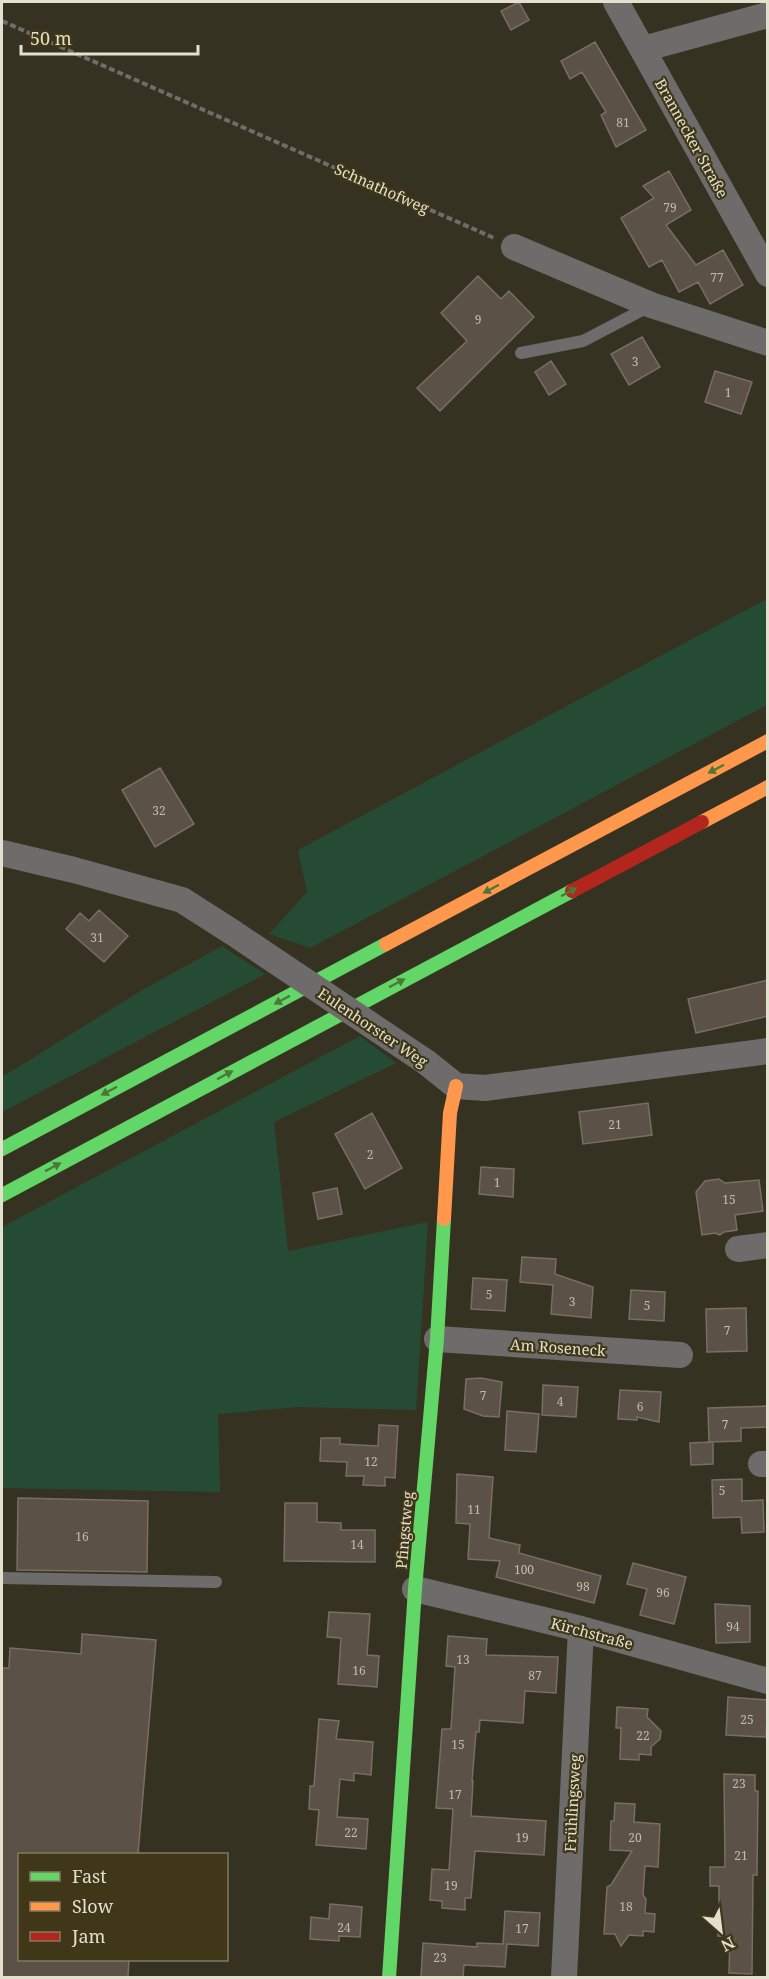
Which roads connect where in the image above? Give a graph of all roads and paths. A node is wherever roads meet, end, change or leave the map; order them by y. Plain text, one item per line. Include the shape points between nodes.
1 (616, 2) edge
2 (768, 15) edge
3 (2, 21) edge
4 (643, 50) junction
5 (514, 247) joint
6 (768, 274) edge
7 (651, 305) junction
8 (768, 343) edge
9 (521, 353) dead end
10 (768, 741) edge
11 (768, 787) edge
12 (2, 854) edge
13 (768, 1051) edge
14 (456, 1086) junction
15 (2, 1149) edge
16 (2, 1195) edge
17 (768, 1245) edge
18 (738, 1249) dead end
19 (437, 1339) junction
20 (680, 1355) dead end
21 (2, 1578) edge
22 (216, 1582) dead end
23 (416, 1589) junction
24 (581, 1629) junction
25 (768, 1681) edge
26 (389, 1977) edge
27 (564, 1977) edge

1 - 4 street, Brannecker Straße
2 - 4 street
3 - 5 path, Schnathofweg
4 - 6 street, Brannecker Straße
5 - 7 street
7 - 8 street
7 - 9 lane via 583,341
10 -> 15 main road
16 -> 11 main road
12 - 14 street, Eulenhorster Weg, bridge via 182,900 426,1062
13 - 14 street via 485,1088
14 - 19 main road, Pfingstweg via 450,1113
17 - 18 street
19 - 20 street, Am Roseneck
19 - 23 main road, Pfingstweg
21 - 22 lane
23 - 24 street, Kirchstraße
23 - 26 main road, Pfingstweg
24 - 25 street, Kirchstraße
24 - 27 street, Frühlingsweg

